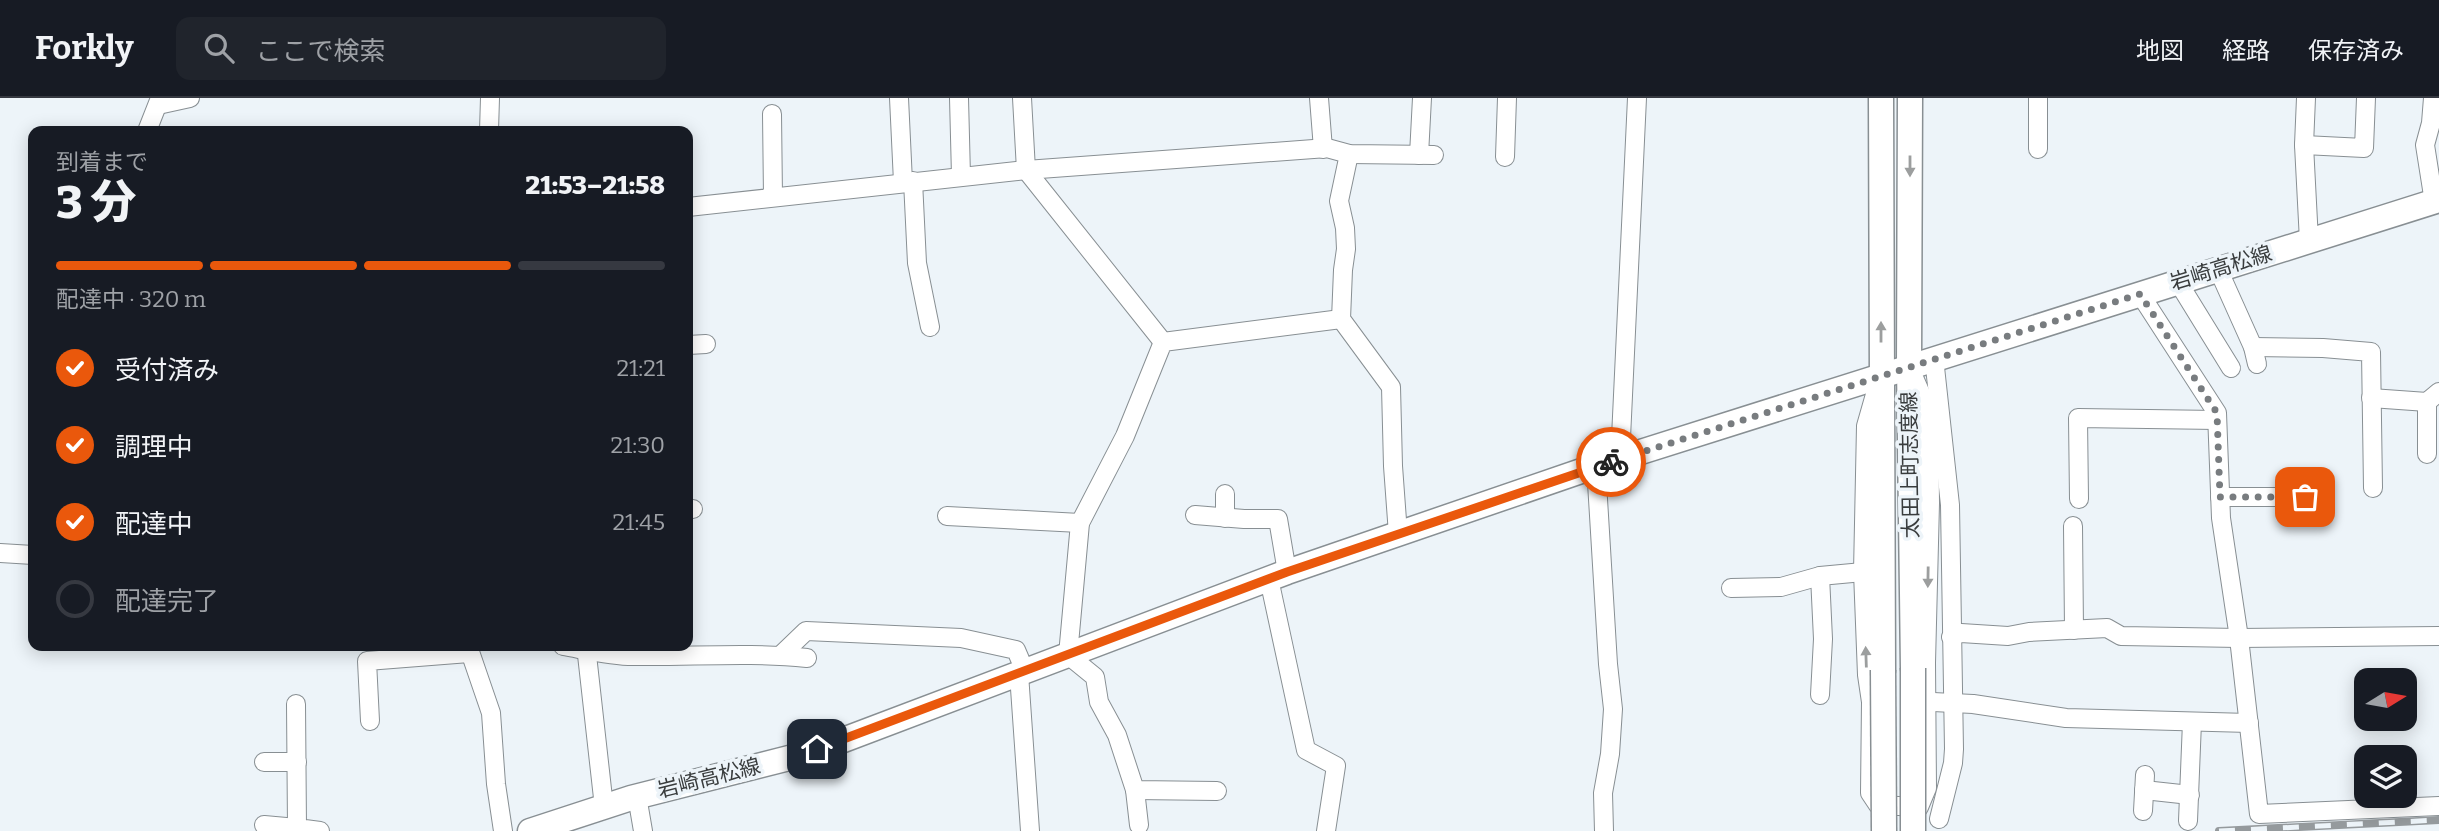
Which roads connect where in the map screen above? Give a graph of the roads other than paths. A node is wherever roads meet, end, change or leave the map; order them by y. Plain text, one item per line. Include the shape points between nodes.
1 (190, 98) edge
2 (490, 98) edge
3 (899, 98) edge
4 (959, 98) edge
5 (1023, 98) edge
6 (1319, 98) edge
7 (1422, 98) edge
8 (1507, 98) edge
9 (1637, 98) edge
10 (1881, 98) edge
11 (1910, 98) edge
12 (2038, 98) edge
13 (2306, 98) edge
14 (2366, 98) edge
15 (2433, 98) edge
16 (159, 101) edge
17 (772, 114) dead end
18 (149, 126) edge
19 (489, 126) edge
20 (2304, 145) junction
21 (1322, 149) junction
22 (2038, 149) dead end
23 (1349, 154) junction
24 (1505, 156) dead end
25 (1026, 170) junction
26 (961, 176) junction
27 (908, 181) junction
28 (773, 197) junction
29 (2437, 201) edge
30 (693, 206) edge
31 (2309, 241) junction
32 (2218, 270) junction
33 (2178, 282) junction
34 (2140, 294) junction
35 (1341, 319) junction
36 (930, 327) dead end
37 (1163, 342) junction
38 (706, 344) dead end
39 (693, 345) edge
40 (1934, 358) junction
41 (1909, 366) junction
42 (2231, 368) dead end
43 (1881, 376) junction
44 (2433, 397) edge
45 (2371, 398) junction
46 (2217, 420) junction
47 (2427, 454) dead end
48 (1608, 463) junction
49 (2373, 488) dead end
50 (1225, 494) dead end
51 (2220, 497) junction
52 (2305, 497) dead end
53 (2079, 499) dead end
54 (947, 516) dead end
55 (1195, 516) dead end
56 (1225, 518) junction
57 (1080, 523) junction
58 (2073, 526) dead end
59 (1398, 534) junction
60 (0, 553) edge
61 (28, 555) edge
62 (1863, 572) junction
63 (1278, 575) junction
64 (1820, 576) junction
65 (1731, 588) dead end
66 (2074, 630) junction
67 (2439, 636) edge
68 (1951, 637) junction
69 (2239, 638) junction
70 (460, 651) edge
71 (469, 651) edge
72 (586, 651) edge
73 (602, 651) edge
74 (781, 655) junction
75 (1068, 655) junction
76 (807, 658) dead end
77 (1022, 673) junction
78 (1820, 695) dead end
79 (1933, 702) dead end
80 (1953, 702) junction
81 (296, 704) dead end
82 (370, 721) dead end
83 (2192, 722) junction
84 (2249, 723) junction
85 (264, 762) dead end
86 (297, 762) junction
87 (1135, 790) junction
88 (1217, 791) dead end
89 (2190, 794) junction
90 (637, 796) junction
91 (2439, 806) edge
92 (604, 807) junction
93 (2143, 811) dead end
94 (1938, 819) dead end
95 (2188, 821) dead end
96 (264, 825) dead end
97 (1139, 825) dead end
98 (297, 828) junction
99 (320, 831) edge
100 (503, 831) edge
101 (530, 831) edge
102 (643, 831) edge
103 (1030, 831) edge
104 (1326, 831) edge
105 (1604, 831) edge
106 (1884, 831) edge
107 (1913, 831) edge

1 - 16 street
2 - 19 street
3 - 27 street
4 - 26 street
5 - 25 street
6 - 21 street
7 - 23 street via 1426,155
8 - 24 street
9 - 48 street
43 -> 10 main road, 太田上町志度線
11 -> 41 main road, 太田上町志度線
12 - 22 street
13 - 20 street
14 - 20 street via 2364,148
15 - 29 street via 2425,145
16 - 18 street
17 - 28 street
20 - 31 street
21 - 23 street
21 - 25 street
23 - 35 street via 1339,201 1346,249
25 - 26 street
25 - 37 street
26 - 27 street
27 - 28 street
27 - 36 street
28 - 30 street
29 - 31 main road, 岩崎高松線
31 - 32 main road, 岩崎高松線
32 - 33 main road, 岩崎高松線
32 - 45 street via 2255,356 2323,348 2371,352
33 - 34 main road, 岩崎高松線
33 - 42 street
34 - 40 main road, 岩崎高松線
34 - 46 street via 2217,413
35 - 37 street
35 - 59 street via 1391,387
37 - 57 street via 1125,436
38 - 39 street
40 - 41 main road, 岩崎高松線
40 - 68 street via 1950,505
41 - 43 main road, 岩崎高松線
41 -> 62 street via 1929,412 1927,788 1919,807 1878,806 1870,793 1874,702 1867,676
41 - 107 main road, 太田上町志度線, bridge
43 - 48 main road, 岩崎高松線
43 - 62 street via 1866,426
43 - 106 main road, 太田上町志度線, bridge
44 - 45 street
44 - 47 street
45 - 49 street
46 - 51 street
46 - 53 street via 2078,418
48 - 59 main road, 岩崎高松線
48 - 105 street via 1608,664 1613,709 1603,793
50 - 56 street
51 - 52 street
51 - 69 street
54 - 57 street
55 - 56 street
56 - 63 street via 1278,519
57 - 75 street
58 - 66 street
59 - 63 main road, 岩崎高松線
60 - 61 street
62 - 64 street
63 - 75 main road, 岩崎高松線
63 - 104 street via 1306,750 1336,766
64 - 65 street via 1781,587
64 - 78 street
66 - 68 street
66 - 69 street via 2107,628 2121,636
67 - 69 street
68 - 80 street
69 - 84 street
70 - 82 street via 367,661
71 - 100 street via 491,713
72 - 92 street
73 - 74 street via 630,656
74 - 76 street
74 - 77 street via 806,631 961,638 1016,650
75 - 77 main road, 岩崎高松線
75 - 87 street via 1095,677 1099,702 1117,735
77 - 90 main road, 岩崎高松線 via 797,756
77 - 103 street
79 - 80 street
80 - 83 street via 2066,718
80 - 94 street via 1953,763
81 - 86 street
83 - 84 street
83 - 89 street
84 - 91 street via 2259,814
85 - 86 street
86 - 98 street
87 - 88 street
87 - 97 street
89 - 93 street via 2145,783
89 - 95 street
90 - 92 main road, 岩崎高松線
90 - 102 street
92 - 101 main road, 岩崎高松線
96 - 98 street
98 - 99 street

